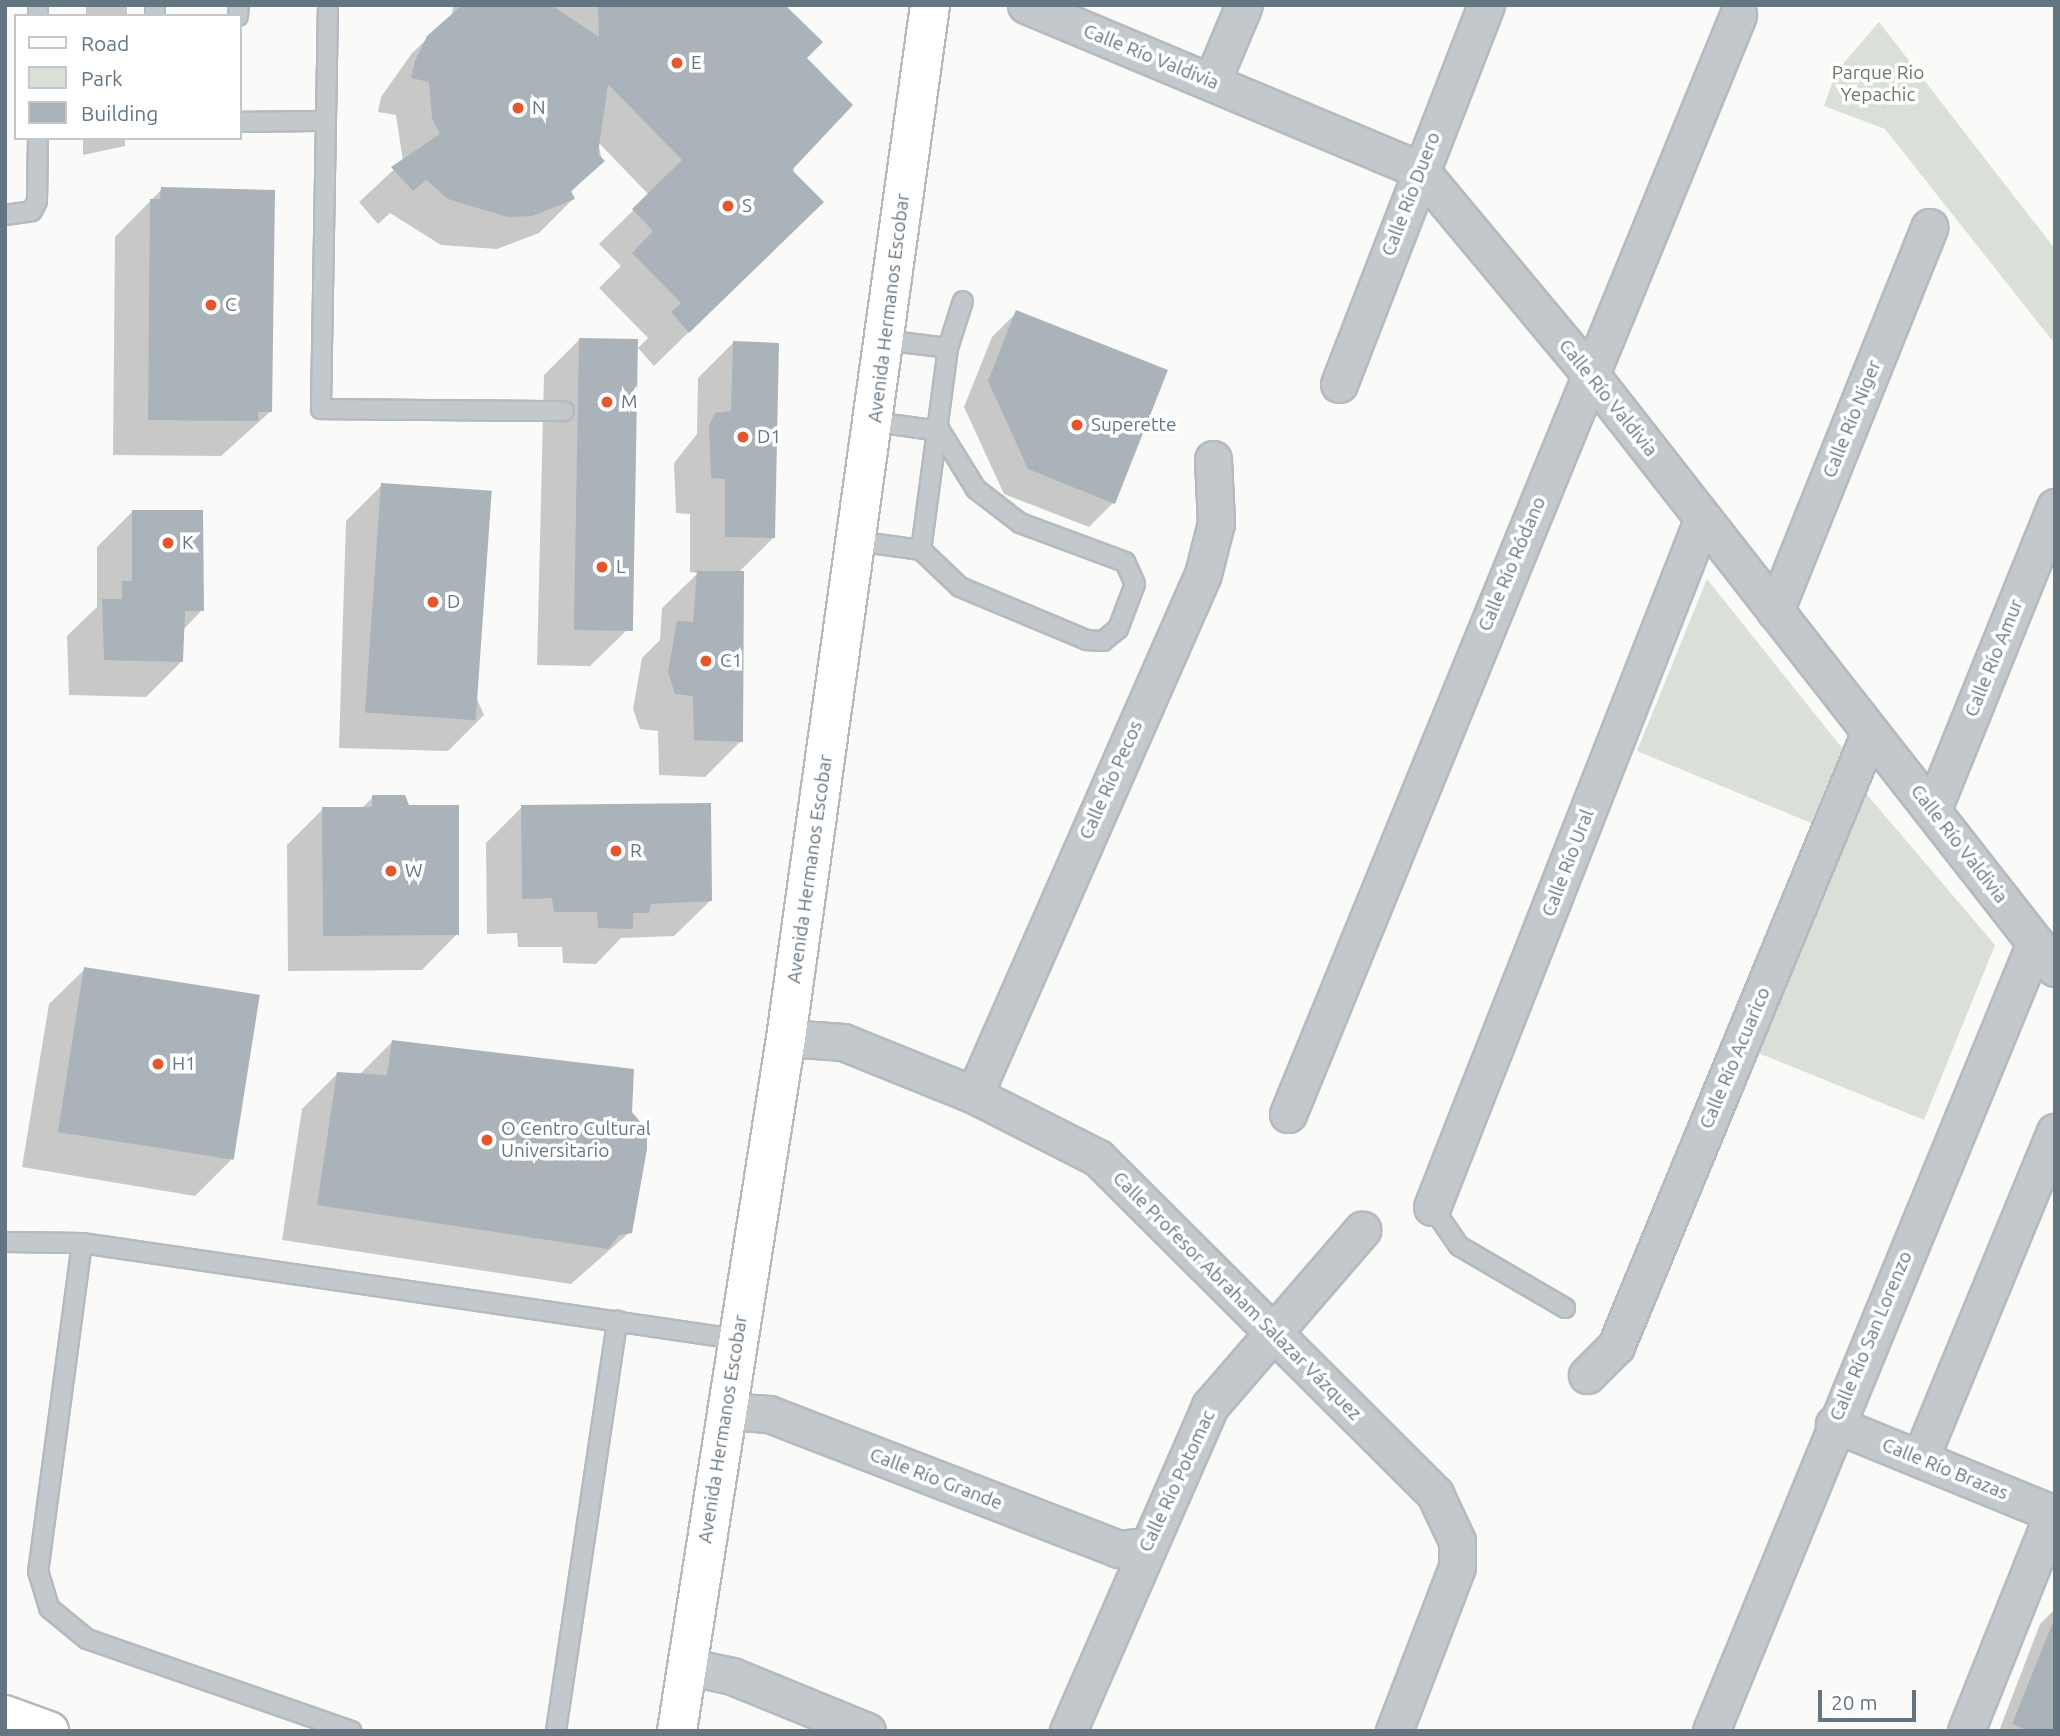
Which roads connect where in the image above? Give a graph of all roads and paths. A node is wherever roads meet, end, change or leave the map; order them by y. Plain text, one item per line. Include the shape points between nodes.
1 (328, 5) edge
2 (930, 5) edge
3 (1026, 5) edge
4 (1244, 5) edge
5 (1486, 5) edge
6 (1738, 15) dead end
7 (1212, 81) junction
8 (326, 121) junction
9 (242, 122) edge
10 (37, 140) edge
11 (1420, 170) junction
12 (5, 215) edge
13 (1929, 227) dead end
14 (962, 301) dead end
15 (883, 340) junction
16 (948, 348) junction
17 (1591, 375) junction
18 (1339, 384) dead end
19 (565, 411) dead end
20 (874, 422) junction
21 (940, 431) junction
22 (1213, 459) dead end
23 (2055, 507) edge
24 (1703, 518) junction
25 (856, 541) junction
26 (921, 550) junction
27 (1775, 611) junction
28 (1870, 732) junction
29 (1933, 809) junction
30 (2045, 955) edge
31 (786, 1038) junction
32 (974, 1095) junction
33 (1288, 1114) dead end
34 (2055, 1132) edge
35 (1432, 1207) joint
36 (1362, 1230) dead end
37 (5, 1242) edge
38 (82, 1243) junction
39 (1565, 1308) dead end
40 (617, 1321) junction
41 (1272, 1329) junction
42 (735, 1339) junction
43 (1587, 1375) dead end
44 (725, 1411) junction
45 (1834, 1424) junction
46 (1920, 1459) junction
47 (2054, 1514) edge
48 (1146, 1546) junction
49 (685, 1666) junction
50 (5, 1715) edge
51 (49, 1731) edge
52 (351, 1731) edge
53 (556, 1731) edge
54 (677, 1731) edge
55 (867, 1731) edge
56 (1068, 1731) edge
57 (1394, 1731) edge
58 (1711, 1731) edge
59 (1966, 1731) edge

1 - 8 lane
2 - 15 main road, Avenida Hermanos Escobar
3 - 7 street, Calle Río Valdivia
4 - 7 street
5 - 11 street, Calle Río Duero
6 - 17 street, Calle Río Ródano
7 - 11 street, Calle Río Valdivia
8 - 9 lane
8 - 19 lane via 321,409
10 - 12 lane via 37,201 32,211
11 - 17 street, Calle Río Valdivia
11 - 18 street, Calle Río Duero
13 - 27 street, Calle Río Niger
14 - 16 lane
15 - 16 lane
15 - 20 main road, Avenida Hermanos Escobar
16 - 21 lane
17 - 24 street, Calle Río Valdivia
17 - 33 street, Calle Río Ródano
20 - 21 lane
20 - 25 main road, Avenida Hermanos Escobar
21 - 26 lane
21 - 26 lane via 976,489 1020,523 1125,562 1135,584 1118,629 1103,641 1087,640 960,587
22 - 32 street, Calle Río Pecos via 1216,523 1203,574
23 - 29 street, Calle Río Amur
24 - 27 street, Calle Río Valdivia
24 - 35 street, Calle Río Ural
25 - 26 lane
25 - 31 main road, Avenida Hermanos Escobar
27 - 28 street, Calle Río Valdivia
28 - 29 street, Calle Río Valdivia
28 - 43 street, Calle Río Acuarico via 1616,1346
29 - 30 street, Calle Río Valdivia
30 - 45 street, Calle Río San Lorenzo
31 - 32 street, Calle Profesor Abraham Salazar Vázquez via 842,1042
31 - 42 main road, Avenida Hermanos Escobar
32 - 41 street, Calle Profesor Abraham Salazar Vázquez via 1098,1158
34 - 46 street
35 - 39 lane via 1459,1246
36 - 41 street, Calle Río Potomac
37 - 38 lane
38 - 40 lane
38 - 52 lane via 38,1571 49,1608 87,1639
40 - 42 lane
40 - 53 lane
41 - 48 street, Calle Río Potomac via 1196,1429
41 - 57 street, Calle Profesor Abraham Salazar Vázquez via 1435,1494 1457,1541 1449,1591
42 - 44 main road, Avenida Hermanos Escobar
44 - 48 street, Calle Río Grande via 769,1414 1118,1549
44 - 49 main road, Avenida Hermanos Escobar
45 - 46 street, Calle Río Brazas
45 - 58 street, Calle Río San Lorenzo
46 - 47 street, Calle Río Brazas
47 - 59 street
48 - 56 street, Calle Río Potomac
49 - 54 main road, Avenida Hermanos Escobar
49 - 55 street via 732,1676
50 - 51 main road

